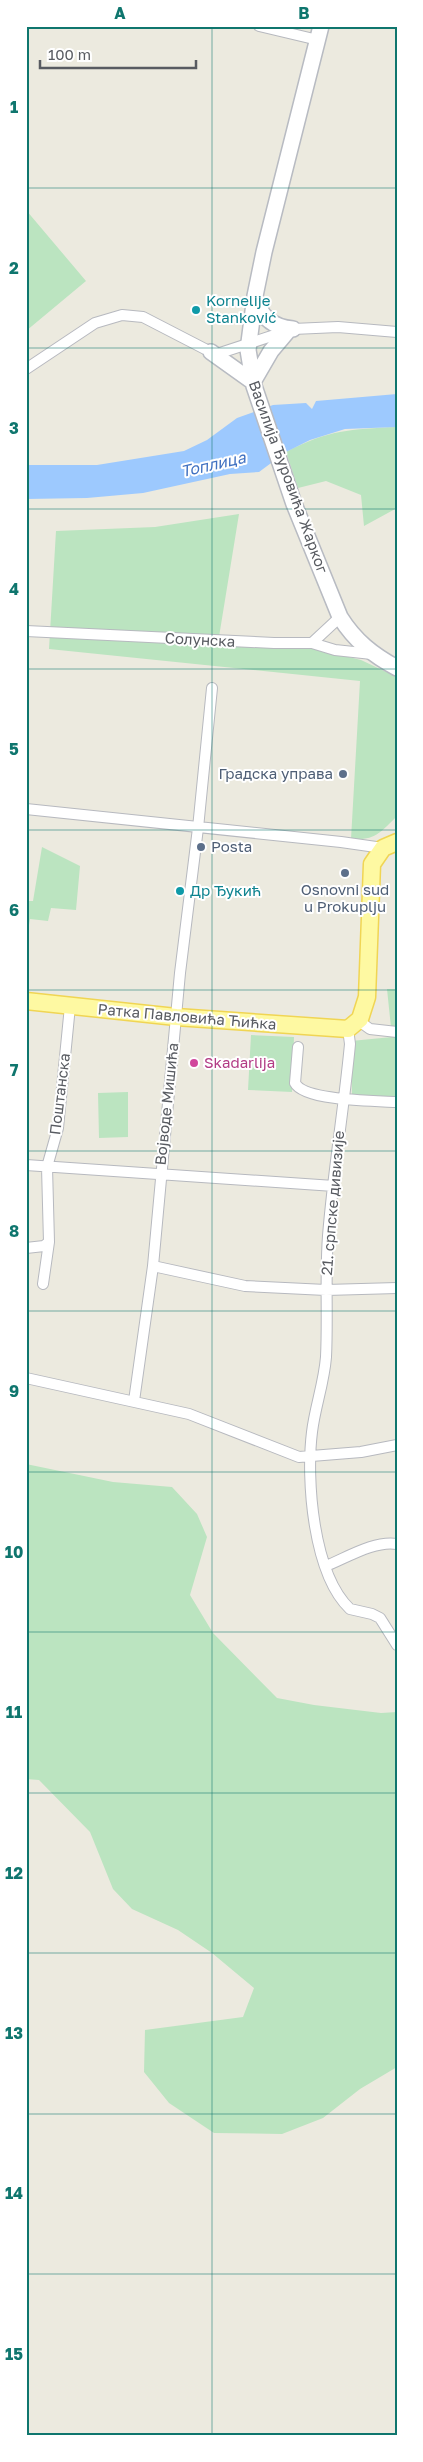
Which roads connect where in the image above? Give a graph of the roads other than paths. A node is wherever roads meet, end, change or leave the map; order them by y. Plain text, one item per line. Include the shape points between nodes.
1 (259, 26) edge
2 (320, 33) edge
3 (255, 296) junction
4 (290, 331) junction
5 (397, 332) edge
6 (249, 342) junction
7 (211, 352) junction
8 (26, 369) edge
9 (253, 384) junction
10 (340, 617) junction
11 (26, 631) edge
12 (312, 642) junction
13 (372, 654) junction
14 (397, 668) edge
15 (212, 688) dead end
16 (26, 809) edge
17 (198, 828) junction
18 (397, 833) edge
19 (390, 845) edge
20 (26, 1001) edge
21 (70, 1006) junction
22 (176, 1017) junction
23 (353, 1025) junction
24 (397, 1032) edge
25 (298, 1047) dead end
26 (343, 1100) junction
27 (397, 1102) edge
28 (26, 1165) edge
29 (47, 1167) junction
30 (160, 1174) junction
31 (334, 1186) junction
32 (49, 1242) junction
33 (26, 1248) edge
34 (153, 1266) junction
35 (43, 1284) dead end
36 (397, 1288) edge
37 (326, 1290) junction
38 (26, 1378) edge
39 (134, 1401) junction
40 (397, 1445) edge
41 (311, 1457) junction
42 (397, 1544) edge
43 (326, 1566) junction
44 (397, 1645) edge

1 - 2 street
2 - 3 main road, Василија Ђуровића Жарког
3 - 4 main road via 261,313 269,321
3 - 6 main road, Василија Ђуровића Жарког
4 - 5 street via 338,327
4 - 6 street
4 - 9 main road via 271,351
6 - 7 street via 225,353
6 - 9 main road, Василија Ђуровића Жарког
7 - 8 street via 144,318 122,315 95,323
7 - 9 main road
9 - 10 main road, Василија Ђуровића Жарког via 294,504
10 - 12 street
10 - 13 main road, Василија Ђуровића Жарког
11 - 12 street, Солунска
12 - 13 street, Солунска via 342,652
13 - 14 main road, Василија Ђуровића Жарког
15 - 17 street, Војводе Мишића
16 - 17 street
17 - 19 street
17 - 22 street, Војводе Мишића
18 - 19 main road
19 - 23 main road, 21. српске дивизије via 374,858 371,868 367,997 364,1010
20 - 21 main road, Ратка Павловића Ћићка
21 - 22 main road, Ратка Павловића Ћићка
21 - 29 street, Поштанска via 58,1128
22 - 23 main road, Ратка Павловића Ћићка via 329,1030
22 - 30 street, Војводе Мишића
23 - 24 street
23 - 26 street, 21. српске дивизије
25 - 26 street via 297,1086
26 - 27 street
26 - 31 street, 21. српске дивизије
28 - 29 street
29 - 30 street
29 - 32 street, Поштанска
30 - 31 street
30 - 34 street, Војводе Мишића
31 - 37 street, 21. српске дивизије
32 - 33 street via 44,1246
32 - 35 street, Поштанска
34 - 37 street via 245,1286
34 - 39 street, Војводе Мишића
36 - 37 street
37 - 41 street, 21. српске дивизије via 326,1358 312,1429
38 - 39 street
39 - 41 street via 200,1418 283,1452
40 - 41 street
41 - 43 street, 21. српске дивизије via 309,1469 315,1527
42 - 43 street via 372,1547
43 - 44 street, 21. српске дивизије via 347,1606 380,1618

